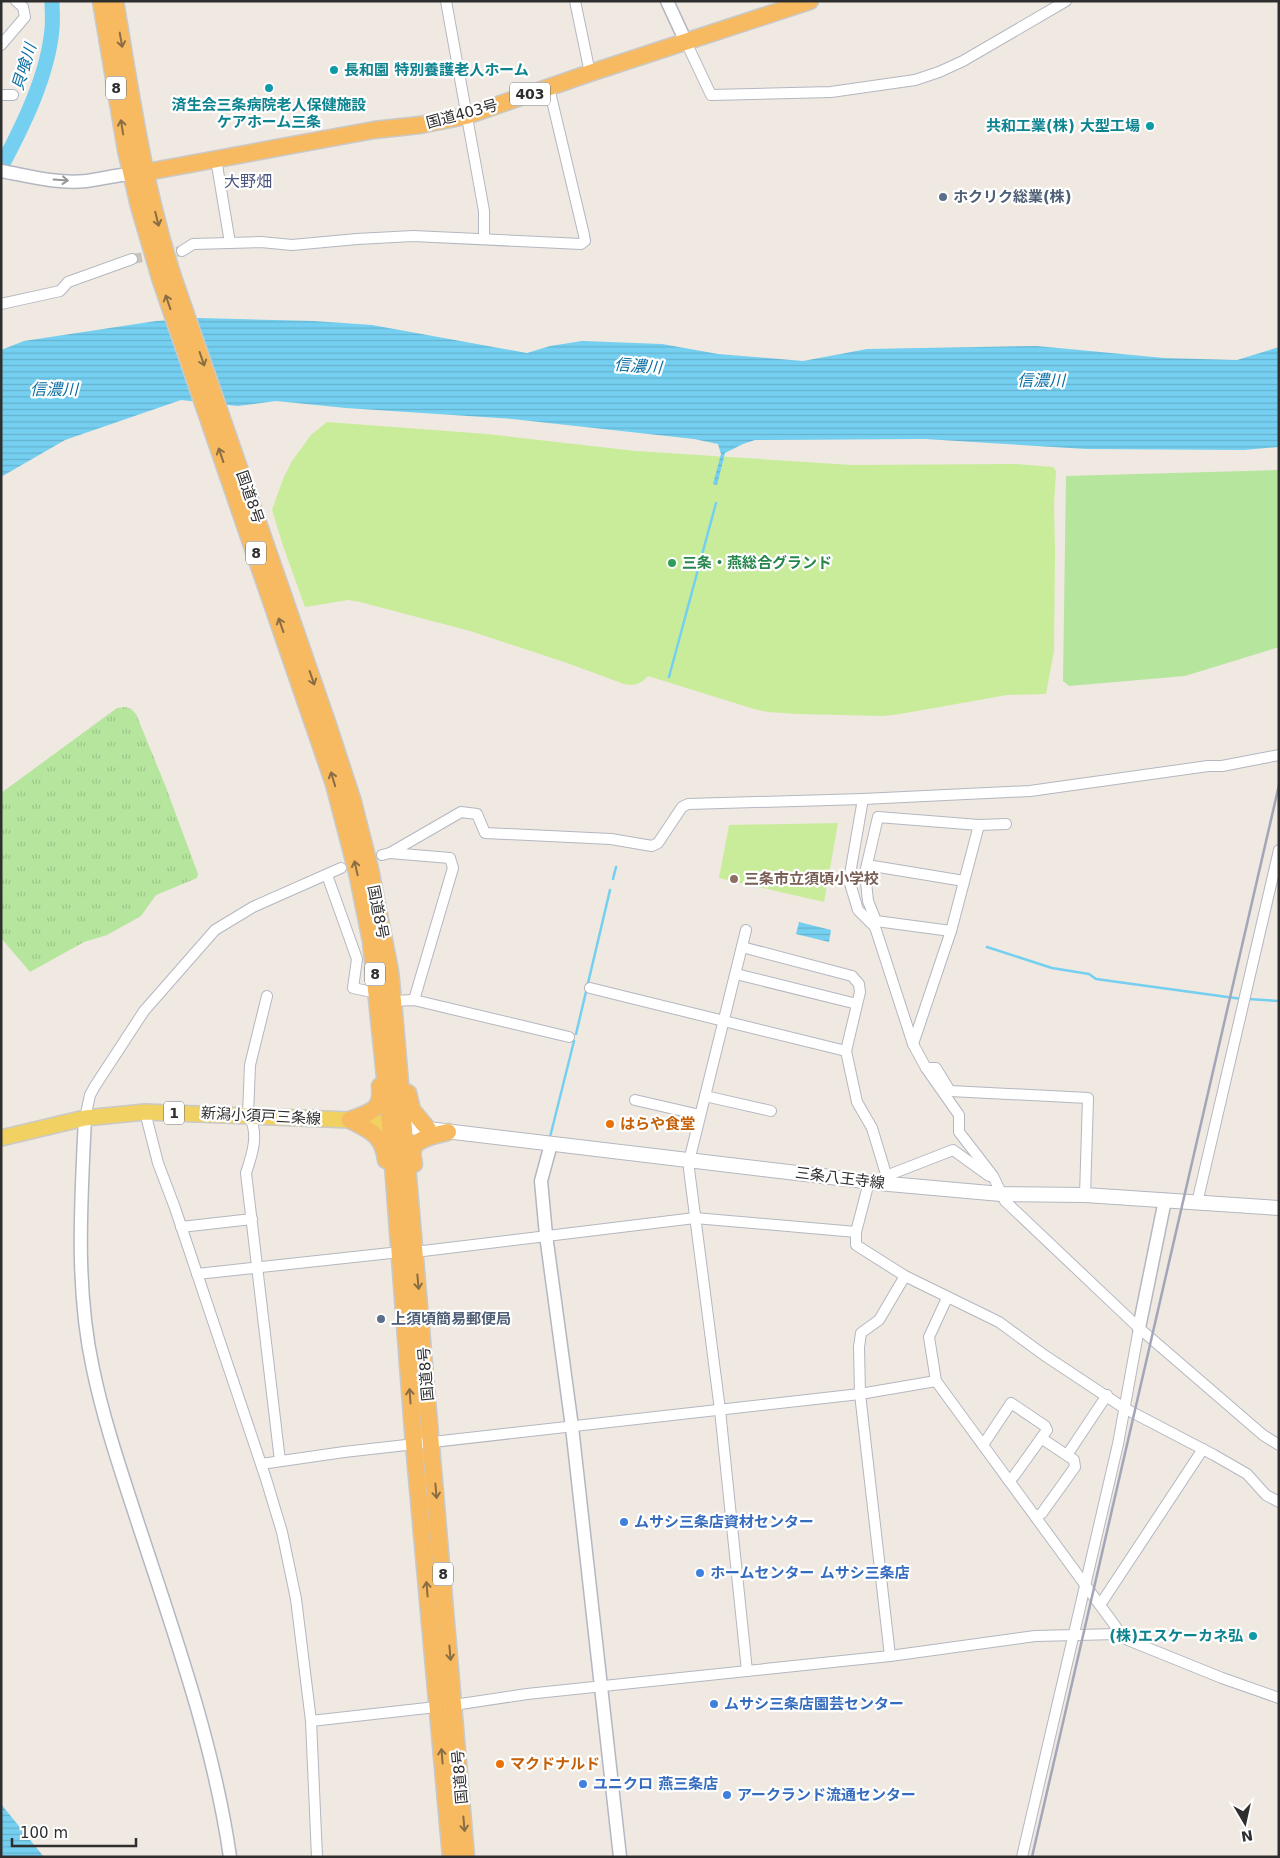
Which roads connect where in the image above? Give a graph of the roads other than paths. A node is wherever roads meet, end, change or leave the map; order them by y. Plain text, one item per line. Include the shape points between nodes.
1 (16, 1) edge
2 (101, 1) edge
3 (115, 1) edge
4 (446, 1) edge
5 (575, 1) edge
6 (667, 1) edge
7 (810, 1) edge
8 (1066, 1) edge
9 (686, 42) junction
10 (1, 45) edge
11 (590, 73) junction
12 (548, 88) junction
13 (1, 95) edge
14 (13, 96) dead end
15 (466, 116) junction
16 (216, 159) junction
17 (1, 171) edge
18 (139, 173) junction
19 (484, 239) junction
20 (230, 243) junction
21 (182, 251) tunnel mouth
22 (132, 259) tunnel mouth
23 (1, 304) edge
24 (1279, 755) edge
25 (863, 799) junction
26 (352, 823) junction
27 (1006, 824) dead end
28 (979, 825) junction
29 (1279, 850) edge
30 (866, 865) junction
31 (342, 868) dead end
32 (327, 875) junction
33 (964, 881) junction
34 (875, 924) junction
35 (746, 930) dead end
36 (951, 931) junction
37 (742, 947) junction
38 (736, 974) junction
39 (590, 988) dead end
40 (377, 994) junction
41 (267, 996) dead end
42 (414, 1000) junction
43 (393, 1001) junction
44 (857, 1004) junction
45 (724, 1020) junction
46 (569, 1037) dead end
47 (382, 1041) junction
48 (914, 1044) junction
49 (846, 1050) junction
50 (398, 1058) junction
51 (926, 1068) junction
52 (705, 1096) junction
53 (635, 1100) dead end
54 (771, 1111) dead end
55 (145, 1112) junction
56 (700, 1115) junction
57 (248, 1116) junction
58 (85, 1118) junction
59 (350, 1120) junction
60 (396, 1126) junction
61 (428, 1129) junction
62 (448, 1132) junction
63 (1, 1138) edge
64 (551, 1144) junction
65 (690, 1160) junction
66 (993, 1176) junction
67 (888, 1180) junction
68 (869, 1182) junction
69 (1000, 1194) junction
70 (1085, 1195) junction
71 (396, 1199) junction
72 (1166, 1200) junction
73 (1197, 1203) junction
74 (1279, 1208) edge
75 (412, 1216) junction
76 (695, 1218) junction
77 (252, 1219) junction
78 (181, 1227) junction
79 (856, 1232) junction
80 (546, 1235) junction
81 (408, 1252) junction
82 (257, 1268) junction
83 (197, 1274) junction
84 (905, 1276) junction
85 (947, 1298) junction
86 (1140, 1328) junction
87 (936, 1381) junction
88 (860, 1394) junction
89 (1107, 1395) junction
90 (1124, 1408) junction
91 (720, 1410) junction
92 (572, 1427) junction
93 (1041, 1438) junction
94 (431, 1443) junction
95 (414, 1444) junction
96 (983, 1445) junction
97 (1279, 1445) edge
98 (1203, 1449) junction
99 (1067, 1455) junction
100 (280, 1461) junction
101 (261, 1464) junction
102 (1009, 1481) junction
103 (1279, 1502) edge
104 (1036, 1517) junction
105 (1085, 1585) junction
106 (1100, 1605) junction
107 (1118, 1634) junction
108 (1073, 1635) junction
109 (890, 1656) junction
110 (747, 1671) junction
111 (601, 1686) junction
112 (1279, 1698) edge
113 (454, 1705) junction
114 (437, 1707) junction
115 (311, 1721) junction
116 (230, 1857) edge
117 (317, 1857) edge
118 (451, 1857) edge
119 (466, 1857) edge
120 (620, 1857) edge
121 (1022, 1857) edge

1 - 10 street via 23,7 25,17
18 -> 2 highway, 国道8号 / 8 via 126,150
3 -> 18 highway, 国道8号 / 8
4 - 15 street
5 - 11 street
6 - 9 street
7 - 9 highway, 国道403号 / 403
8 - 9 street via 939,72 916,80 831,92 711,94
9 - 11 highway, 国道403号 / 403
11 - 12 highway, 国道403号 / 403
12 - 15 highway, 国道403号 / 403
12 - 19 street via 585,241 581,244
13 - 14 street
15 - 16 highway, 国道403号 / 403
15 - 19 street via 484,211
16 - 18 highway, 国道403号 / 403
16 - 20 street
17 -> 18 street via 37,179 70,181
18 - 26 highway, 国道8号 / 8 via 160,232 168,280 322,706
19 - 20 street via 413,236 292,245
20 - 21 street via 193,244
22 - 23 street via 68,282 60,291
24 - 25 street via 1222,766 1030,790
25 - 34 street via 849,880 858,910
25 - 42 street via 688,804 682,806 658,843 652,846 611,839 485,833 477,814 461,812 386,854 450,858 453,868
40 -> 26 highway, 国道8号 / 8
26 - 43 highway, 国道8号 / 8 via 374,888
27 - 28 street
28 - 30 street via 878,817
28 - 33 street
29 - 73 street
30 - 33 street
30 - 34 street via 868,901
31 - 32 street
32 - 40 street via 357,959 353,988
32 - 58 street via 253,907 215,930 144,1011 90,1095
33 - 36 street
34 - 36 street
34 - 48 street
35 - 37 street
36 - 48 street
37 - 38 street
37 - 44 street via 852,976 859,984
38 - 44 street
38 - 45 street
39 - 45 street
40 - 47 highway, 国道8号 / 8
41 - 57 street via 250,1065
42 - 43 street
42 - 46 street
43 - 50 highway, 国道8号 / 8
44 - 49 street
45 - 49 street
45 - 52 street
47 - 59 highway via 377,1053 380,1101 373,1110
47 - 60 highway, 国道8号 / 8
48 - 51 street
49 - 67 street via 858,1102 872,1128
50 - 60 highway, 国道8号 / 8
50 - 61 highway via 405,1068 409,1104
51 - 66 street via 958,1115 959,1132
51 - 70 street via 936,1068 950,1091 1088,1098
52 - 54 street
52 - 56 street
53 - 56 street
55 - 57 main road, 新潟小須戸三条線 / 1
55 - 58 main road, 新潟小須戸三条線 / 1
55 - 78 street via 158,1163
56 - 65 street
57 - 59 main road, 新潟小須戸三条線 / 1
57 - 77 street via 253,1122 254,1148 246,1173
58 - 63 main road, 新潟小須戸三条線 / 1
58 - 116 street via 81,1266 92,1368 106,1425 197,1712 212,1766
59 - 60 main road, 新潟小須戸三条線 / 1
59 - 71 highway via 371,1131 384,1147 389,1186
60 - 61 main road, 三条八王寺線
60 - 71 highway, 国道8号 / 8
60 - 75 highway, 国道8号 / 8
61 - 62 main road, 三条八王寺線
62 - 64 main road, 三条八王寺線
62 - 75 highway via 426,1138 414,1148 416,1190
64 - 65 main road, 三条八王寺線
64 - 80 street via 541,1181
65 - 68 main road, 三条八王寺線
65 - 76 street
66 - 67 street via 987,1176 953,1150
66 - 69 street
67 - 68 main road, 三条八王寺線
67 - 69 main road, 三条八王寺線
68 - 79 street
69 - 70 main road, 三条八王寺線
69 - 86 street
70 - 72 main road, 三条八王寺線
71 - 81 highway, 国道8号 / 8
72 - 73 main road, 三条八王寺線
72 - 86 street
73 - 74 main road, 三条八王寺線
75 - 81 highway, 国道8号 / 8
76 - 79 street
76 - 80 street
76 - 91 street
77 - 78 street
77 - 82 street
78 - 83 street
79 - 84 street via 856,1245
80 - 81 street
80 - 92 street
81 - 82 street
81 -> 94 highway, 国道8号 / 8
95 -> 81 highway, 国道8号 / 8
82 - 83 street
82 - 100 street
83 - 101 street
84 - 85 street
84 - 88 street via 879,1320 861,1333
85 - 87 street via 929,1337
85 - 89 street via 999,1322
86 - 90 street
86 - 97 street via 1263,1435
87 - 88 street
87 - 96 street
88 - 91 street
88 - 109 street
89 - 90 street
89 - 99 street
90 - 98 street
90 - 105 street
91 - 92 street
91 - 110 street
92 - 94 street
92 - 111 street
93 - 96 street via 1047,1430 1045,1426 1010,1403
93 - 99 street
93 - 102 street
94 - 95 street
94 -> 113 highway, 国道8号 / 8
95 - 100 street
114 -> 95 highway, 国道8号 / 8
96 - 102 street
98 - 103 street via 1247,1474 1266,1496
98 - 106 street
99 - 104 street via 1074,1460 1074,1467
100 - 101 street
101 - 115 street via 282,1532 296,1599
102 - 104 street
104 - 105 street
105 - 106 street
105 - 108 street
106 - 107 street
107 - 108 street
107 - 112 street via 1193,1667
108 - 109 street via 1035,1636
108 - 121 street
109 - 110 street
110 - 111 street
111 - 113 street
111 - 120 street
113 - 114 street
113 -> 119 highway, 国道8号 / 8
114 - 115 street
118 -> 114 highway, 国道8号 / 8
115 - 117 street

